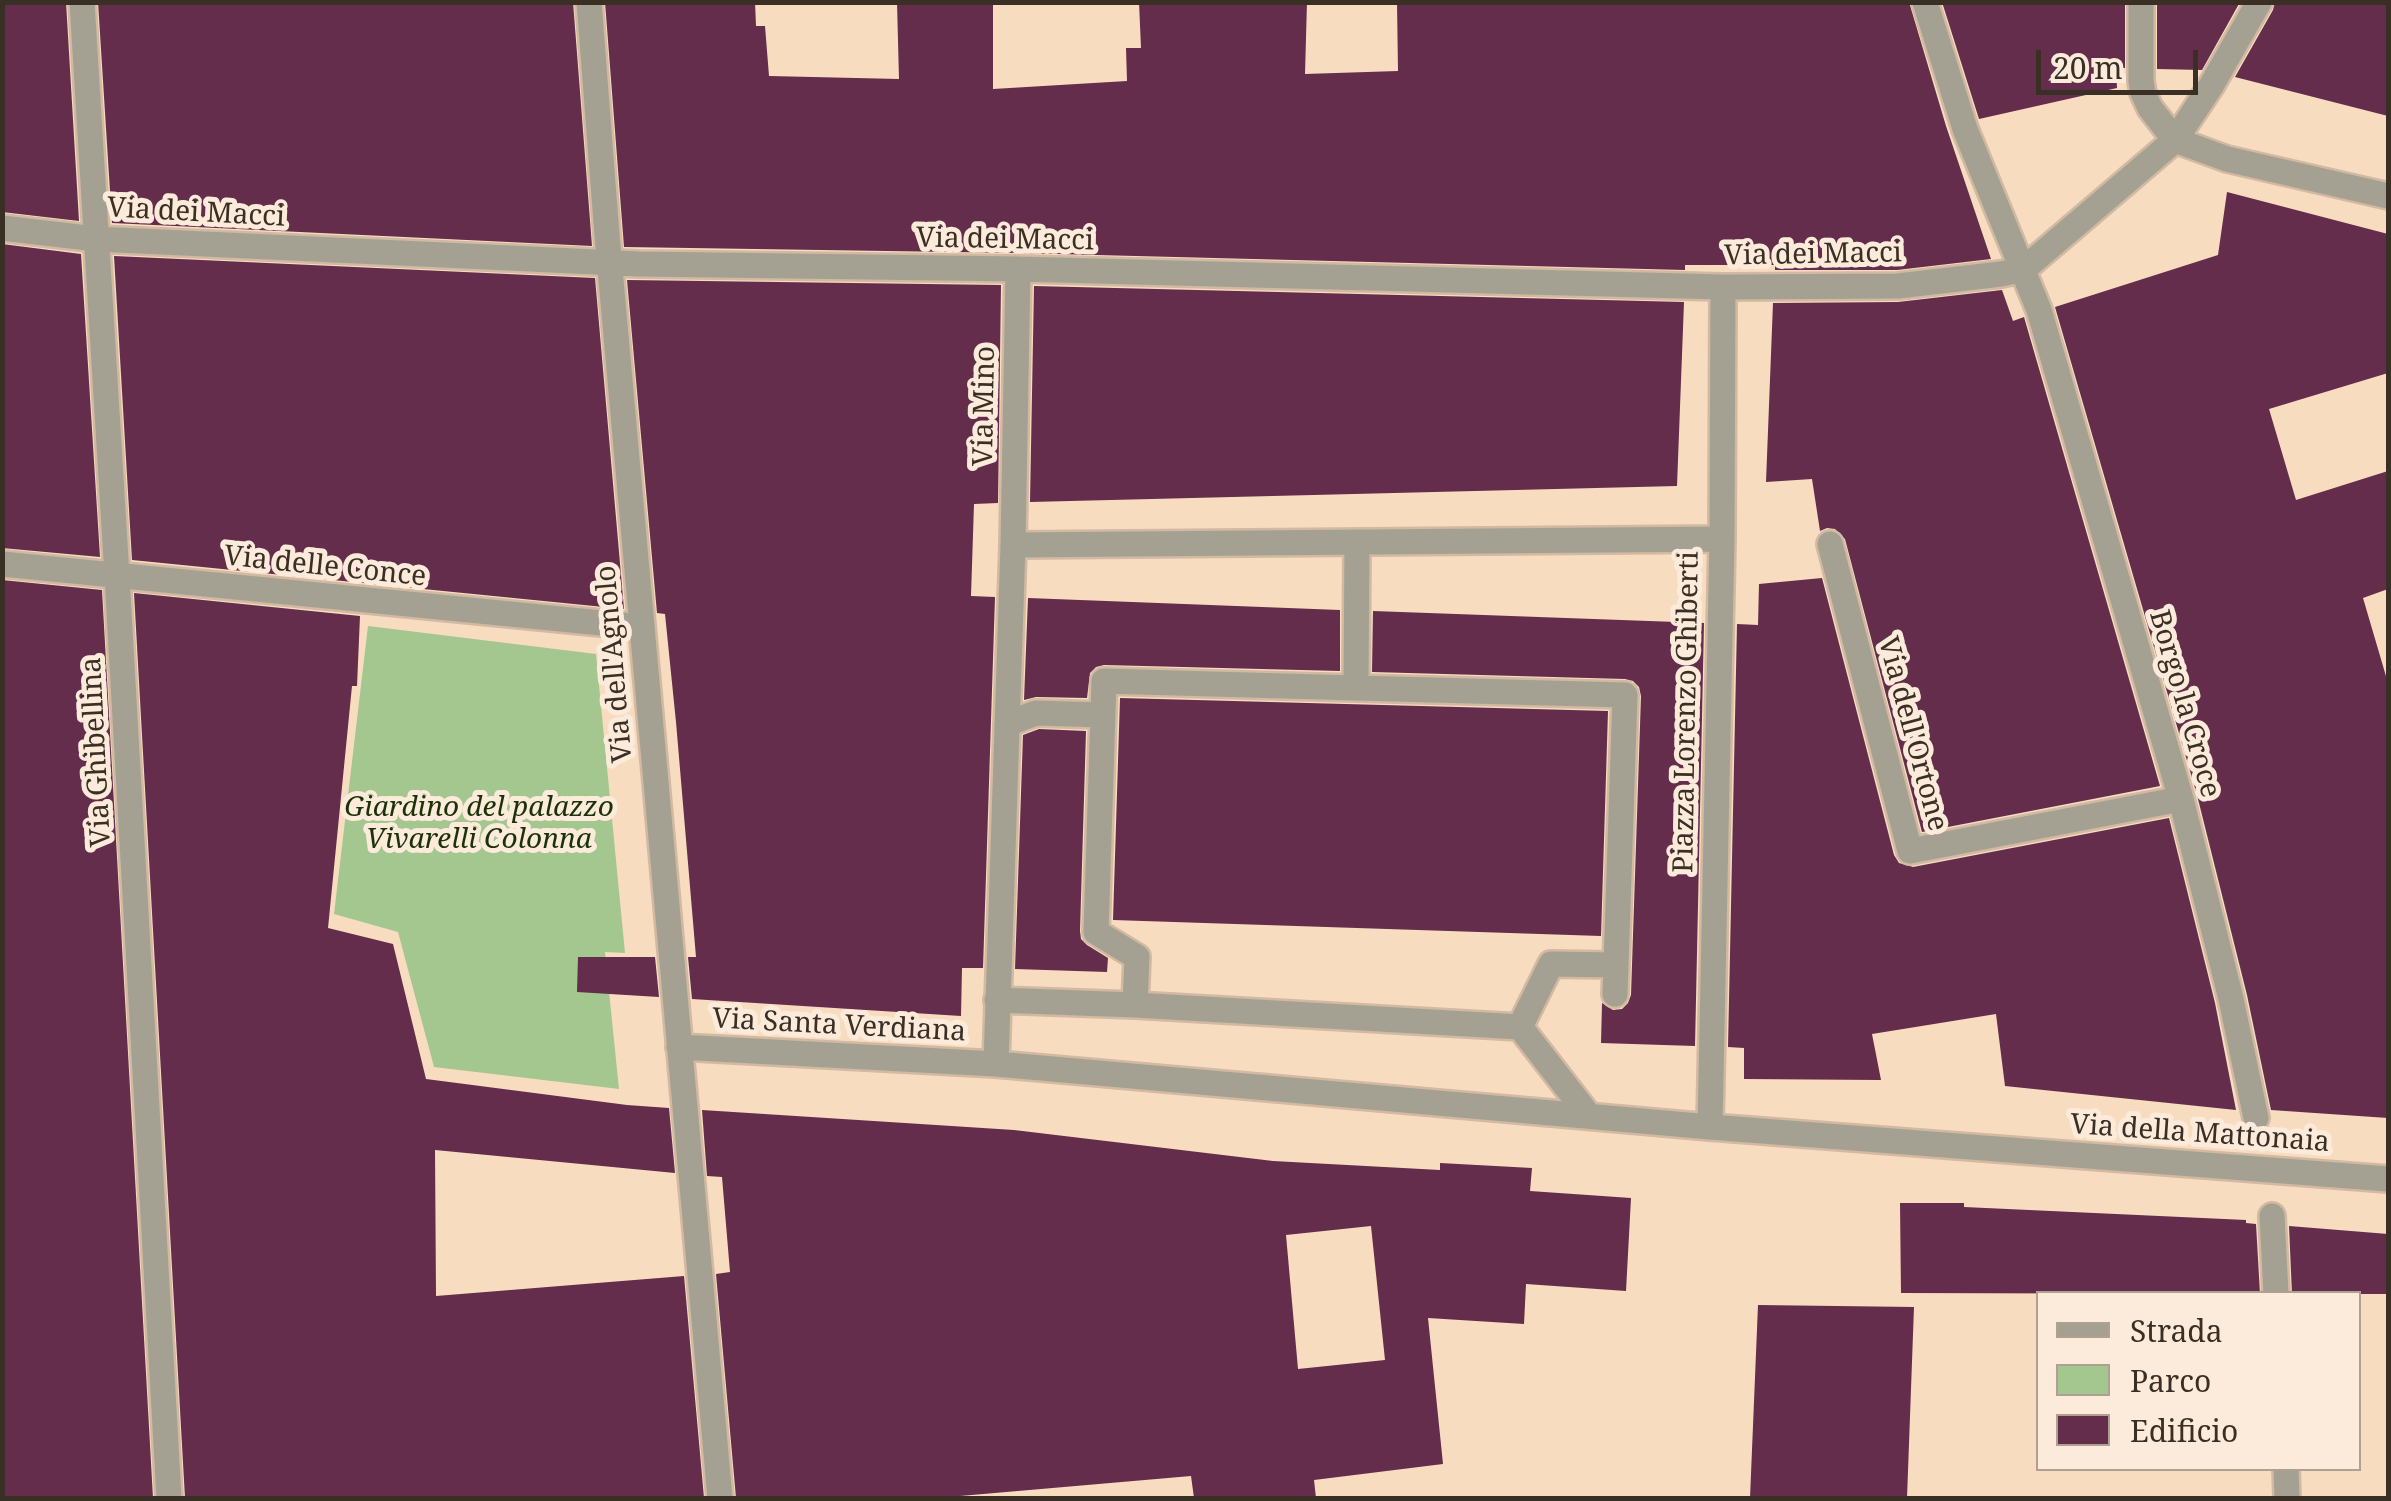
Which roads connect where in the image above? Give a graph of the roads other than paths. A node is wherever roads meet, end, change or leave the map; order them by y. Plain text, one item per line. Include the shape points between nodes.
1 (82, 2) edge
2 (589, 2) edge
3 (1925, 2) edge
4 (2141, 2) edge
5 (2258, 2) edge
6 (2175, 140) junction
7 (2388, 196) edge
8 (2, 228) edge
9 (96, 239) junction
10 (610, 263) junction
11 (1018, 269) junction
12 (2015, 271) junction
13 (1723, 287) junction
14 (1722, 539) junction
15 (1357, 542) junction
16 (1830, 544) dead end
17 (1013, 545) junction
18 (2, 564) edge
19 (117, 576) junction
20 (642, 627) junction
21 (1356, 688) junction
22 (1102, 715) junction
23 (1006, 724) junction
24 (2180, 800) junction
25 (1616, 965) junction
26 (1614, 994) dead end
27 (997, 1000) junction
28 (1135, 1005) junction
29 (1520, 1027) junction
30 (679, 1047) junction
31 (996, 1064) junction
32 (1589, 1116) junction
33 (2256, 1118) dead end
34 (1710, 1127) junction
35 (2388, 1179) edge
36 (2272, 1216) dead end
37 (2276, 1291) edge
38 (2286, 1471) edge
39 (169, 1498) edge
40 (720, 1498) edge
41 (2288, 1498) edge

1 - 9 street, Via Ghibellina
2 - 10 street, Via dell'Agnolo
3 - 12 street, Borgo la Croce
4 - 6 street via 2141,81 2150,108
5 - 6 street
6 - 7 street via 2226,159
6 - 12 street
8 - 9 street, Via dei Macci
9 - 10 street, Via dei Macci
9 - 19 street, Via Ghibellina
10 - 11 street, Via dei Macci
10 - 20 street, Via dell'Agnolo
11 - 13 street, Via dei Macci
11 - 17 street, Via Mino
12 - 13 street, Via dei Macci via 1898,286
12 - 24 street, Borgo la Croce via 2039,310
13 - 14 street
14 - 15 street, Piazza Lorenzo Ghiberti
14 - 34 street, Piazza Lorenzo Ghiberti
15 - 17 street, Piazza Lorenzo Ghiberti
15 - 21 street
16 - 24 street, Via dell'Ortone via 1910,851
17 - 23 street
18 - 19 street, Via delle Conce
19 - 20 street, Via delle Conce
19 - 39 street, Via Ghibellina
20 - 30 street, Via dell'Agnolo
21 - 22 street via 1104,681
21 - 25 street via 1625,695
22 - 23 street via 1036,713
22 - 28 street via 1096,932 1137,957
23 - 27 street
24 - 33 street, Borgo la Croce
25 - 26 street
25 - 29 street via 1550,964
27 - 28 street
27 - 31 street
28 - 29 street
29 - 32 street
30 - 31 street, Via Santa Verdiana
30 - 40 street, Via dell'Agnolo
31 - 32 street
32 - 34 street
34 - 35 street, Via della Mattonaia
36 - 37 street
38 - 41 street

